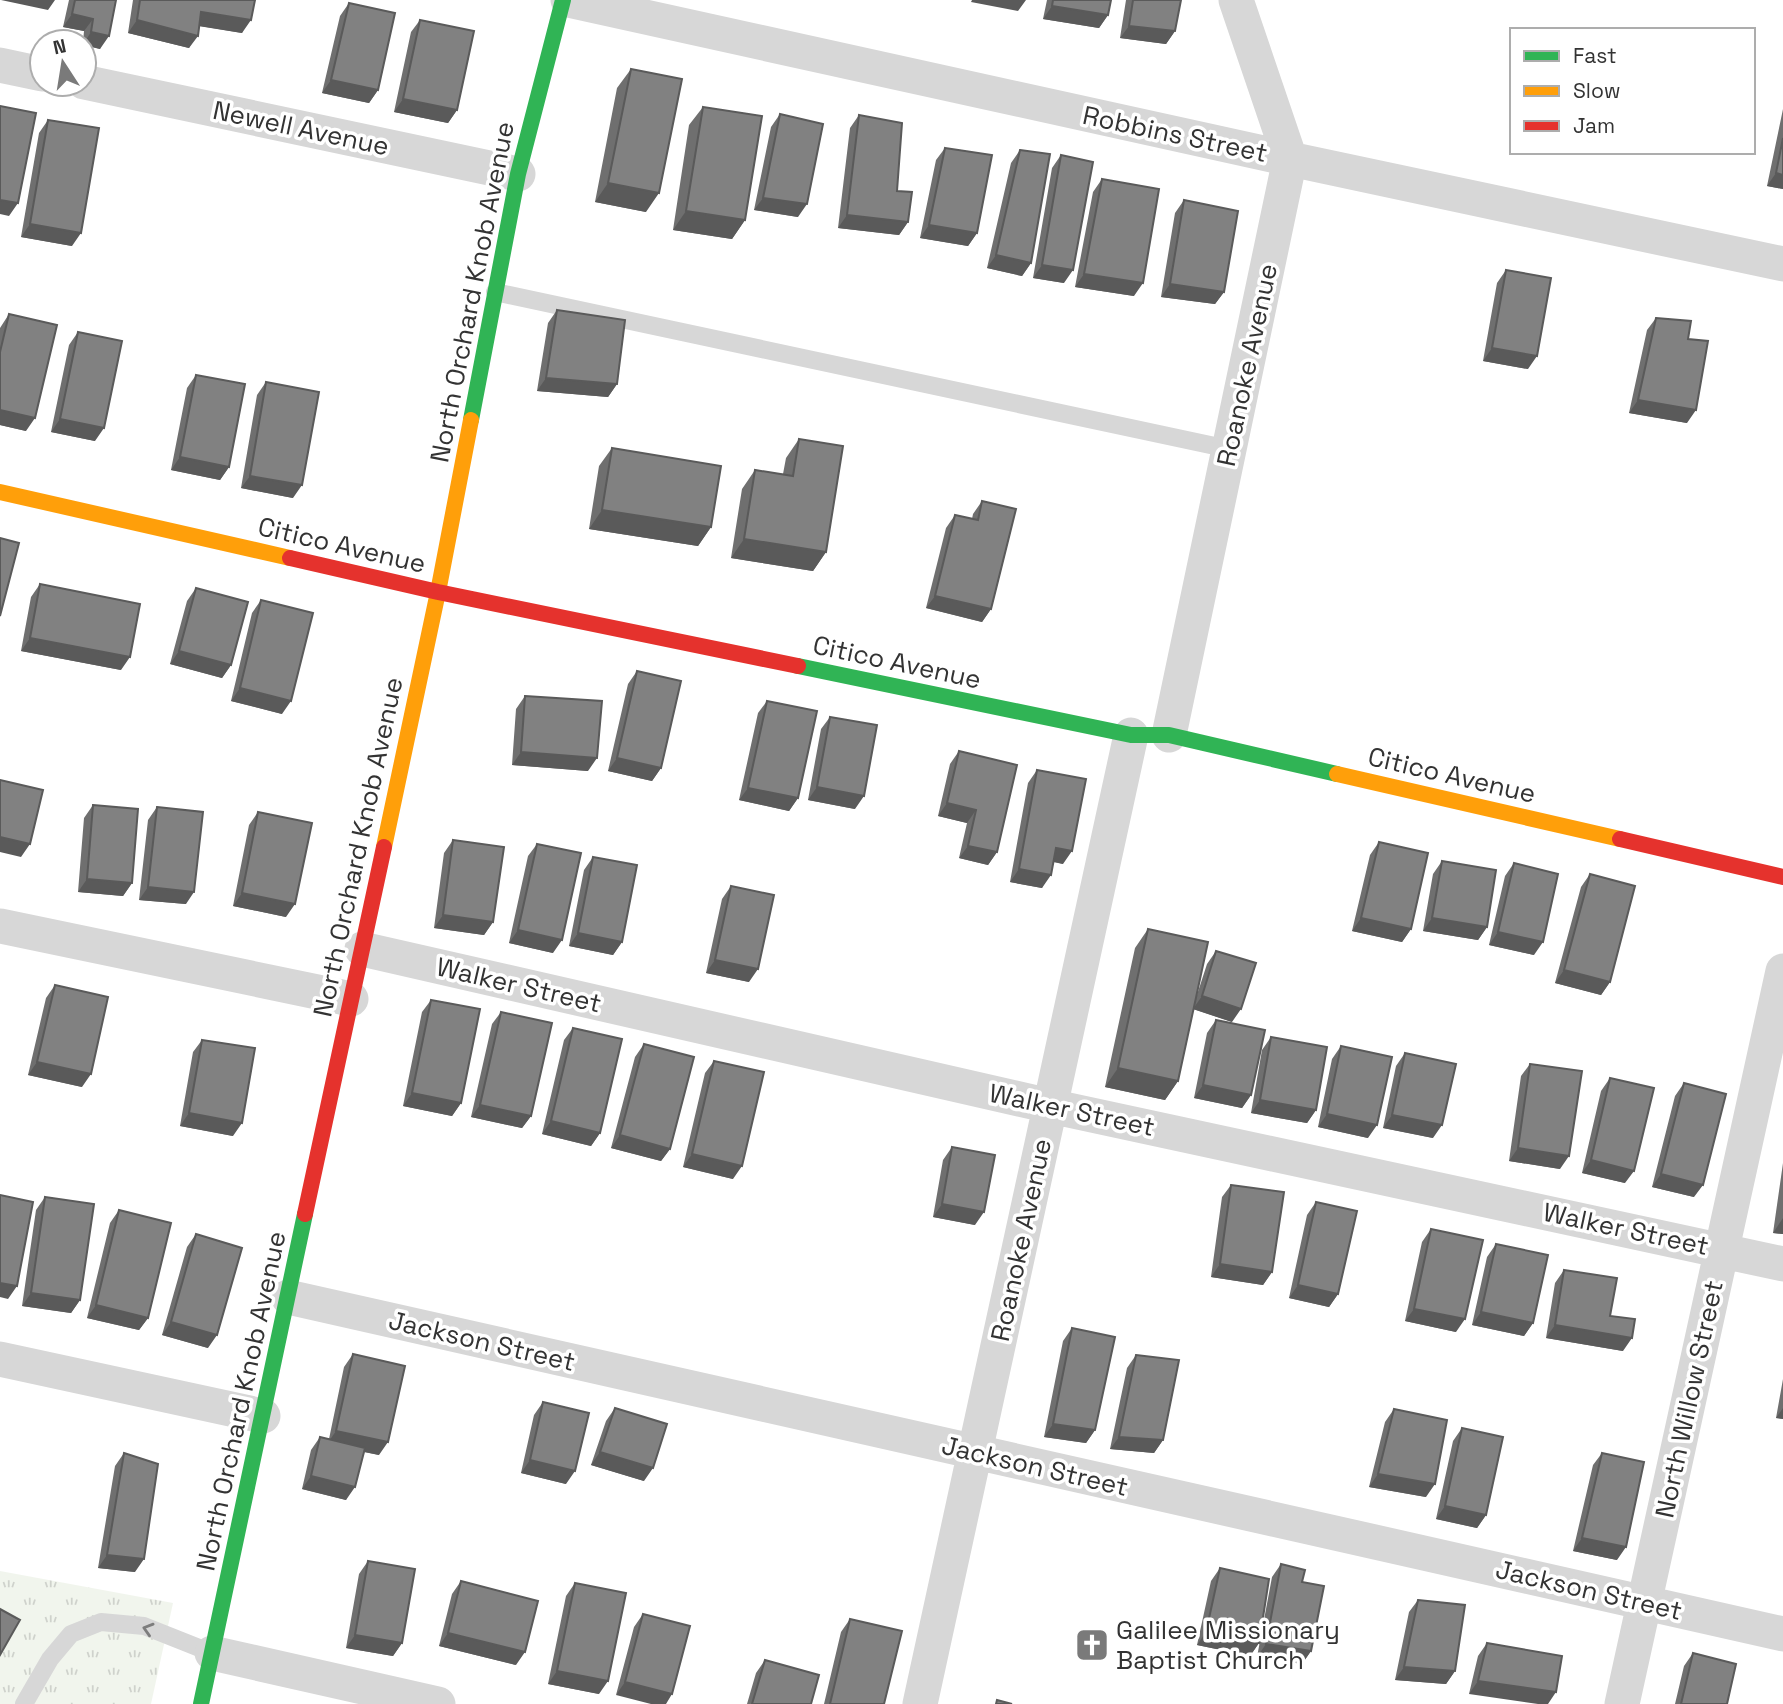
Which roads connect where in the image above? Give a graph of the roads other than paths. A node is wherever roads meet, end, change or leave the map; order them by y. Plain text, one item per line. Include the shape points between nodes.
1 (565, 0) edge
2 (1236, 0) edge
3 (0, 65) edge
4 (28, 71) edge
5 (98, 85) edge
6 (1290, 159) junction
7 (517, 174) junction
8 (1783, 264) edge
9 (495, 292) junction
10 (1229, 449) junction
11 (0, 492) edge
12 (438, 592) junction
13 (1131, 735) junction
14 (1169, 735) junction
15 (1783, 877) edge
16 (0, 926) edge
17 (362, 949) junction
18 (1783, 971) edge
19 (351, 999) junction
20 (1050, 1106) junction
21 (1722, 1250) junction
22 (1783, 1264) edge
23 (288, 1297) junction
24 (0, 1359) edge
25 (263, 1416) junction
26 (975, 1452) junction
27 (1645, 1603) junction
28 (1783, 1634) edge
29 (212, 1653) junction
30 (24, 1704) edge
31 (201, 1704) edge
32 (438, 1704) edge
33 (920, 1704) edge
34 (1622, 1704) edge

1 - 6 street, Robbins Street
1 - 7 street, North Orchard Knob Avenue
2 - 6 street
3 - 4 street
5 - 7 street, Newell Avenue
6 - 8 street, Robbins Street
6 - 10 street, Roanoke Avenue
7 - 9 street, North Orchard Knob Avenue
9 - 10 lane
9 - 12 street, North Orchard Knob Avenue
10 - 14 street, Roanoke Avenue
11 - 12 street, Citico Avenue
12 - 13 street, Citico Avenue
12 - 17 street, North Orchard Knob Avenue
13 - 14 street, Citico Avenue
13 - 20 street, Roanoke Avenue
14 - 15 street, Citico Avenue
16 - 19 street
17 - 19 street, North Orchard Knob Avenue
17 - 20 street, Walker Street
18 - 21 street, North Willow Street
19 - 23 street, North Orchard Knob Avenue
20 - 21 street, Walker Street
20 - 26 street, Roanoke Avenue
21 - 22 street, Walker Street
21 - 27 street, North Willow Street
23 - 25 street, North Orchard Knob Avenue
23 - 26 street, Jackson Street
24 - 25 street
25 - 29 street, North Orchard Knob Avenue
26 - 27 street, Jackson Street
26 - 33 street, Roanoke Avenue
27 - 28 street, Jackson Street
27 - 34 street, North Willow Street
29 -> 30 lane via 144,1626 101,1622 71,1634
29 - 31 street, North Orchard Knob Avenue
29 - 32 street

